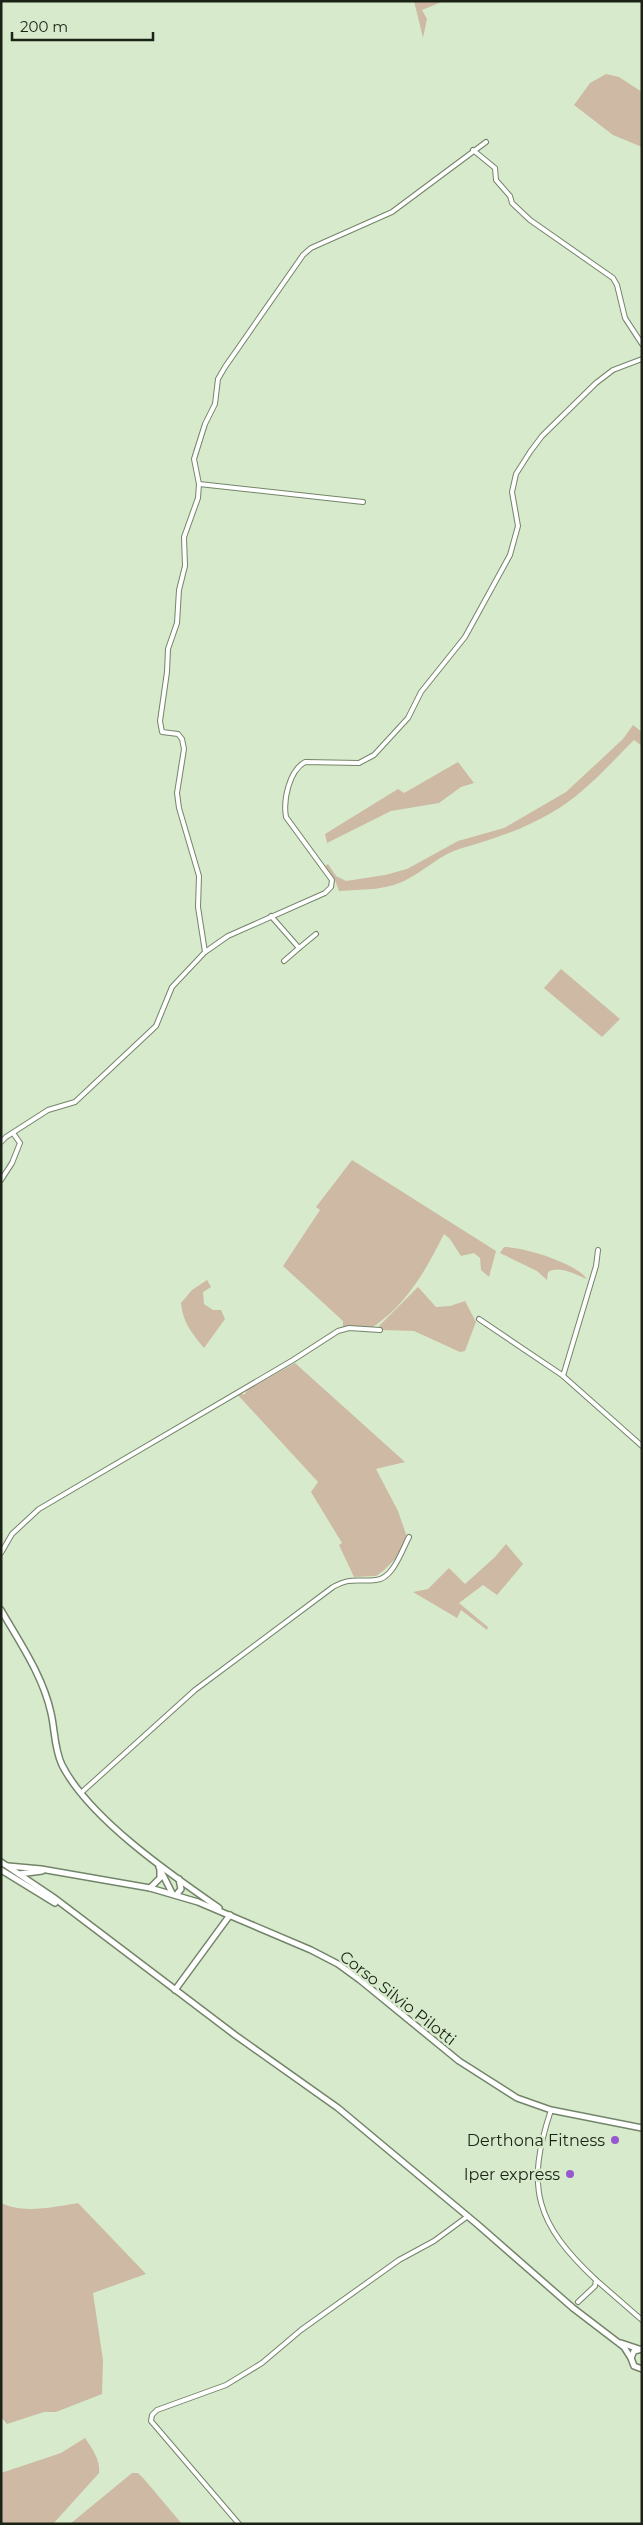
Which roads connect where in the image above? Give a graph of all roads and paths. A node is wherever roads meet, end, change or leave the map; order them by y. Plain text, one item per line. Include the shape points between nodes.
1 (486, 142) dead end
2 (473, 150) junction
3 (642, 344) edge
4 (642, 359) edge
5 (199, 484) junction
6 (363, 502) dead end
7 (271, 916) junction
8 (316, 934) dead end
9 (299, 948) junction
10 (205, 952) junction
11 (284, 961) dead end
12 (12, 1132) junction
13 (1, 1142) edge
14 (1, 1180) edge
15 (598, 1250) dead end
16 (479, 1319) dead end
17 (380, 1330) dead end
18 (563, 1376) junction
19 (642, 1446) edge
20 (409, 1537) dead end
21 (1, 1553) edge
22 (1, 1610) edge
23 (82, 1792) junction
24 (1, 1862) edge
25 (158, 1864) junction
26 (8, 1866) junction
27 (1, 1870) edge
28 (46, 1871) junction
29 (20, 1874) junction
30 (179, 1878) junction
31 (37, 1886) junction
32 (150, 1888) junction
33 (175, 1894) junction
34 (73, 1914) junction
35 (230, 1915) junction
36 (175, 1990) junction
37 (552, 2110) junction
38 (642, 2128) edge
39 (468, 2216) junction
40 (596, 2280) junction
41 (578, 2302) dead end
42 (642, 2320) edge
43 (614, 2339) junction
44 (640, 2349) edge
45 (630, 2358) junction
46 (641, 2369) edge
47 (239, 2524) edge

1 - 2 street
2 - 3 street via 495,168 496,180 530,220 613,278 625,318
2 - 5 street via 392,212 311,248 303,255 218,380 216,404 205,424 194,459
4 - 7 street via 633,360 596,383 530,452 516,474 512,492 518,526 510,555 466,637 421,692 408,718 374,755 359,763 305,762 294,772 284,805 286,817 332,880 331,887
5 - 6 street
5 - 10 street via 198,498 184,537 185,566 179,590 177,624 168,649 168,672 160,721 162,732 178,734 184,749 177,793 199,876 198,907
7 - 9 street
7 - 10 street via 228,936
8 - 9 street
9 - 11 street
10 - 12 street via 172,987 156,1026 75,1102 48,1110
12 - 13 street
12 - 14 street via 20,1143
15 - 18 street
16 - 18 street
17 - 21 street via 349,1328 338,1331 39,1509 12,1534
18 - 19 street
20 - 23 street via 386,1576 377,1580 351,1579 333,1587 195,1690
22 - 23 main road via 44,1690 62,1764
23 - 25 main road via 116,1829
24 - 26 main road
25 - 30 main road
25 - 32 main road via 160,1878
25 - 33 main road
26 - 28 main road, Corso Silvio Pilotti
26 - 29 main road
27 - 29 main road, Corso Silvio Pilotti
27 - 34 main road
28 - 29 main road, Corso Silvio Pilotti
28 - 31 main road via 37,1877
28 - 32 main road, Corso Silvio Pilotti
29 - 31 main road
30 - 33 main road via 181,1889
30 - 35 main road
31 - 34 main road
32 - 33 main road, Corso Silvio Pilotti
33 - 35 main road, Corso Silvio Pilotti
34 - 36 main road
35 - 36 main road
35 - 37 main road, Corso Silvio Pilotti via 338,1964 459,2061 517,2098
36 - 39 main road via 338,2108
37 - 38 main road, Corso Silvio Pilotti
37 - 40 street via 538,2156 537,2190 548,2224 558,2241
39 - 43 main road via 573,2308
39 - 47 street via 434,2241 399,2260 226,2385 157,2410 152,2415 151,2421
40 - 41 street
40 - 42 street
43 - 44 main road
43 - 45 main road
44 - 45 main road via 634,2351
45 - 46 main road via 634,2366

